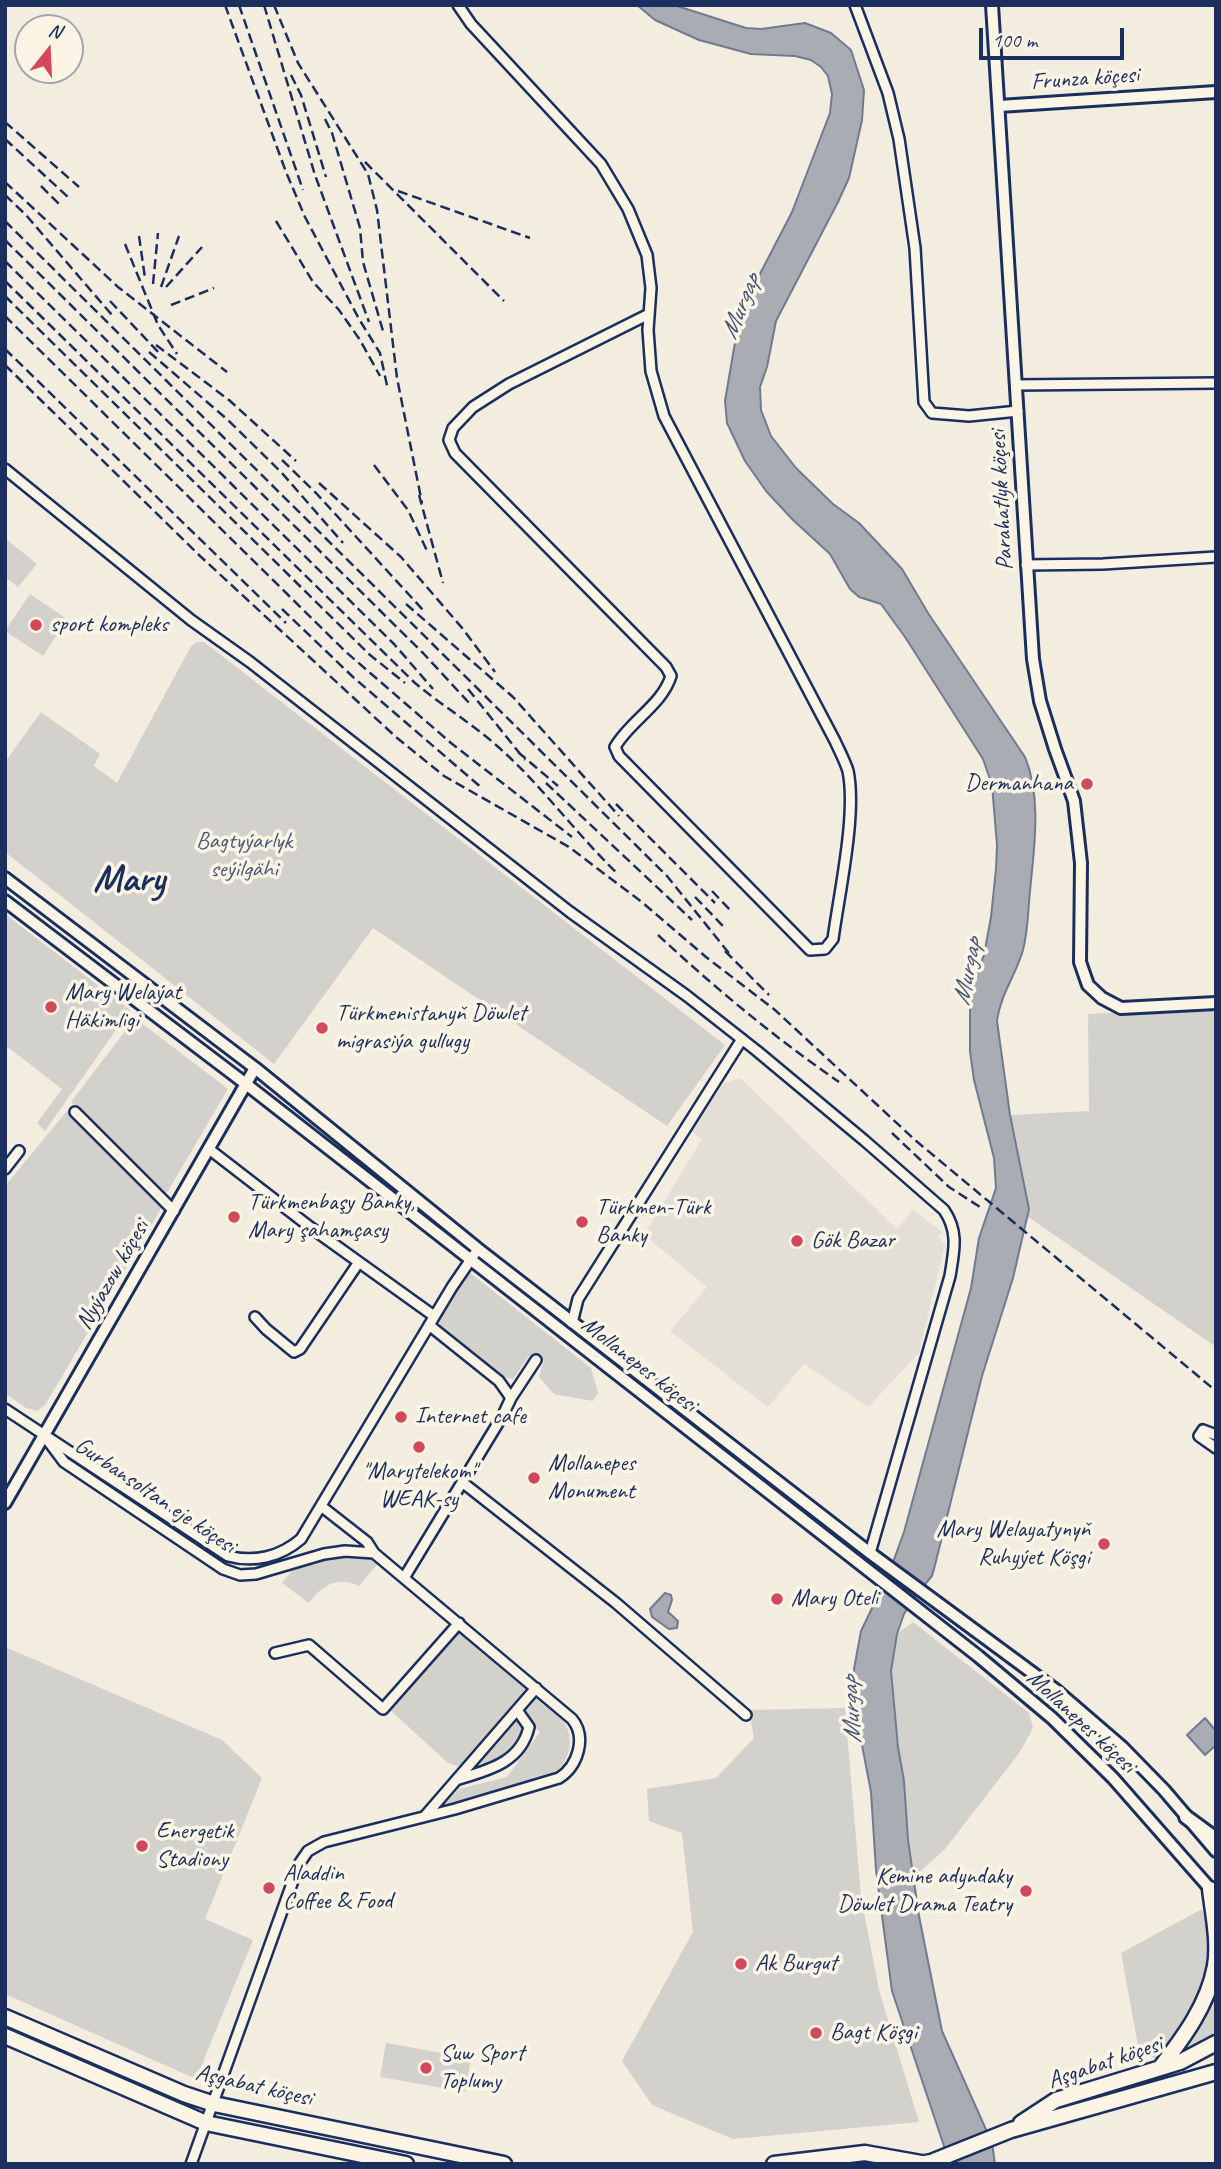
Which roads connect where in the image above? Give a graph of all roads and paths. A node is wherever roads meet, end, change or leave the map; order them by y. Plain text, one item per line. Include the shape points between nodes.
1 (458, 5) edge
2 (855, 5) edge
3 (992, 5) edge
4 (1216, 92) edge
5 (999, 106) junction
6 (649, 314) junction
7 (1216, 383) edge
8 (1016, 385) junction
9 (1018, 411) junction
10 (5, 469) edge
11 (1216, 557) edge
12 (1026, 565) junction
13 (5, 878) edge
14 (5, 901) edge
15 (1216, 1003) edge
16 (742, 1039) junction
17 (255, 1068) junction
18 (246, 1084) junction
19 (75, 1112) dead end
20 (209, 1149) junction
21 (19, 1151) dead end
22 (5, 1169) edge
23 (174, 1211) junction
24 (478, 1249) junction
25 (472, 1259) junction
26 (359, 1262) junction
27 (255, 1317) dead end
28 (432, 1321) junction
29 (572, 1323) junction
30 (536, 1360) dead end
31 (511, 1398) junction
32 (5, 1409) edge
33 (1216, 1435) edge
34 (45, 1436) junction
35 (1216, 1448) edge
36 (462, 1482) junction
37 (5, 1503) edge
38 (321, 1506) junction
39 (374, 1553) junction
40 (870, 1553) junction
41 (404, 1578) junction
42 (458, 1623) junction
43 (988, 1641) junction
44 (275, 1653) dead end
45 (978, 1656) junction
46 (536, 1688) junction
47 (517, 1710) junction
48 (746, 1715) dead end
49 (457, 1779) junction
50 (425, 1817) junction
51 (1186, 1817) junction
52 (1216, 1839) edge
53 (1216, 1851) edge
54 (1213, 1892) edge
55 (5, 2017) edge
56 (5, 2036) edge
57 (1216, 2043) edge
58 (1160, 2068) junction
59 (1212, 2075) edge
60 (214, 2104) junction
61 (206, 2123) junction
62 (1011, 2130) junction
63 (892, 2160) edge
64 (924, 2163) edge
65 (191, 2164) edge
66 (406, 2164) edge
67 (503, 2164) edge
68 (774, 2164) edge

1 - 6 street via 601,164 647,255
2 - 9 street via 888,93 899,139 915,248 924,402 932,413 970,416
3 - 5 street, Parahatlyk köçesi
4 - 5 street, Frunza köçesi
5 - 8 street, Parahatlyk köçesi
6 - 6 street via 651,371 664,416 848,770 847,836 833,939 825,949 810,950 619,756 615,747 621,736 667,688 671,676 455,453 449,440 453,428 474,407 509,384
7 - 8 street
8 - 9 street, Parahatlyk köçesi
9 - 12 street, Parahatlyk köçesi
10 - 16 street via 191,620
11 - 12 street
12 - 15 street, Parahatlyk köçesi via 1040,701 1074,801 1081,863 1080,962 1088,985 1121,1008
13 - 17 street, Mollanepes köçesi
14 - 18 street, Mollanepes köçesi
16 - 29 street via 578,1299
16 - 40 street via 944,1210 955,1235 950,1276
17 - 18 street, Nyýazow köçesi
17 - 24 street, Mollanepes köçesi
18 - 20 street, Nyýazow köçesi
18 - 25 street, Mollanepes köçesi
19 - 23 street
20 - 23 street, Nyýazow köçesi
20 - 26 street
21 - 22 street
23 - 34 street, Nyýazow köçesi
24 - 25 street, Gurbansoltan eje köçesi
24 - 29 street, Mollanepes köçesi
25 - 28 street, Gurbansoltan eje köçesi
25 - 45 street, Mollanepes köçesi
26 - 27 street via 300,1349 293,1352
26 - 28 street
28 - 31 street via 499,1381
28 - 38 street, Gurbansoltan eje köçesi
29 - 40 street, Mollanepes köçesi
30 - 31 street
31 - 36 street
32 - 34 street, Gurbansoltan eje köçesi
33 - 35 street via 1203,1430 1199,1436
34 - 37 street, Nyýazow köçesi
34 - 38 street, Gurbansoltan eje köçesi via 228,1556 247,1561 290,1549
34 - 39 street, Gurbansoltan eje köçesi via 64,1462 223,1569 256,1574 324,1554
36 - 41 street
36 - 48 street via 616,1603
38 - 39 street via 367,1542
39 - 41 street
40 - 43 street, Mollanepes köçesi
41 - 42 street
42 - 44 street via 383,1709 309,1645
42 - 46 street
43 - 45 street
43 - 51 street, Mollanepes köçesi via 1111,1738
45 - 54 street, Mollanepes köçesi via 1052,1718 1113,1778
46 - 47 street
46 - 50 street via 579,1730 580,1748 566,1774
47 - 49 street
47 - 49 street via 529,1727 516,1752 492,1769
49 - 50 street
50 - 60 street via 324,1842 307,1851
51 - 52 main road
51 - 53 street, Mollanepes köçesi
54 - 58 main road via 1216,1949 1208,1988 1195,2018
55 - 60 main road, Aşgabat köçesi
56 - 61 main road, Aşgabat köçesi
57 - 58 main road, Aşgabat köçesi
58 - 62 main road, Aşgabat köçesi via 1056,2100
59 - 62 main road, Aşgabat köçesi
60 - 61 street
60 - 67 main road, Aşgabat köçesi
61 - 65 street
61 - 66 main road, Aşgabat köçesi
62 - 64 main road, Aşgabat köçesi
63 - 64 main road, Aşgabat köçesi
63 - 68 main road, Aşgabat köçesi via 865,2153

